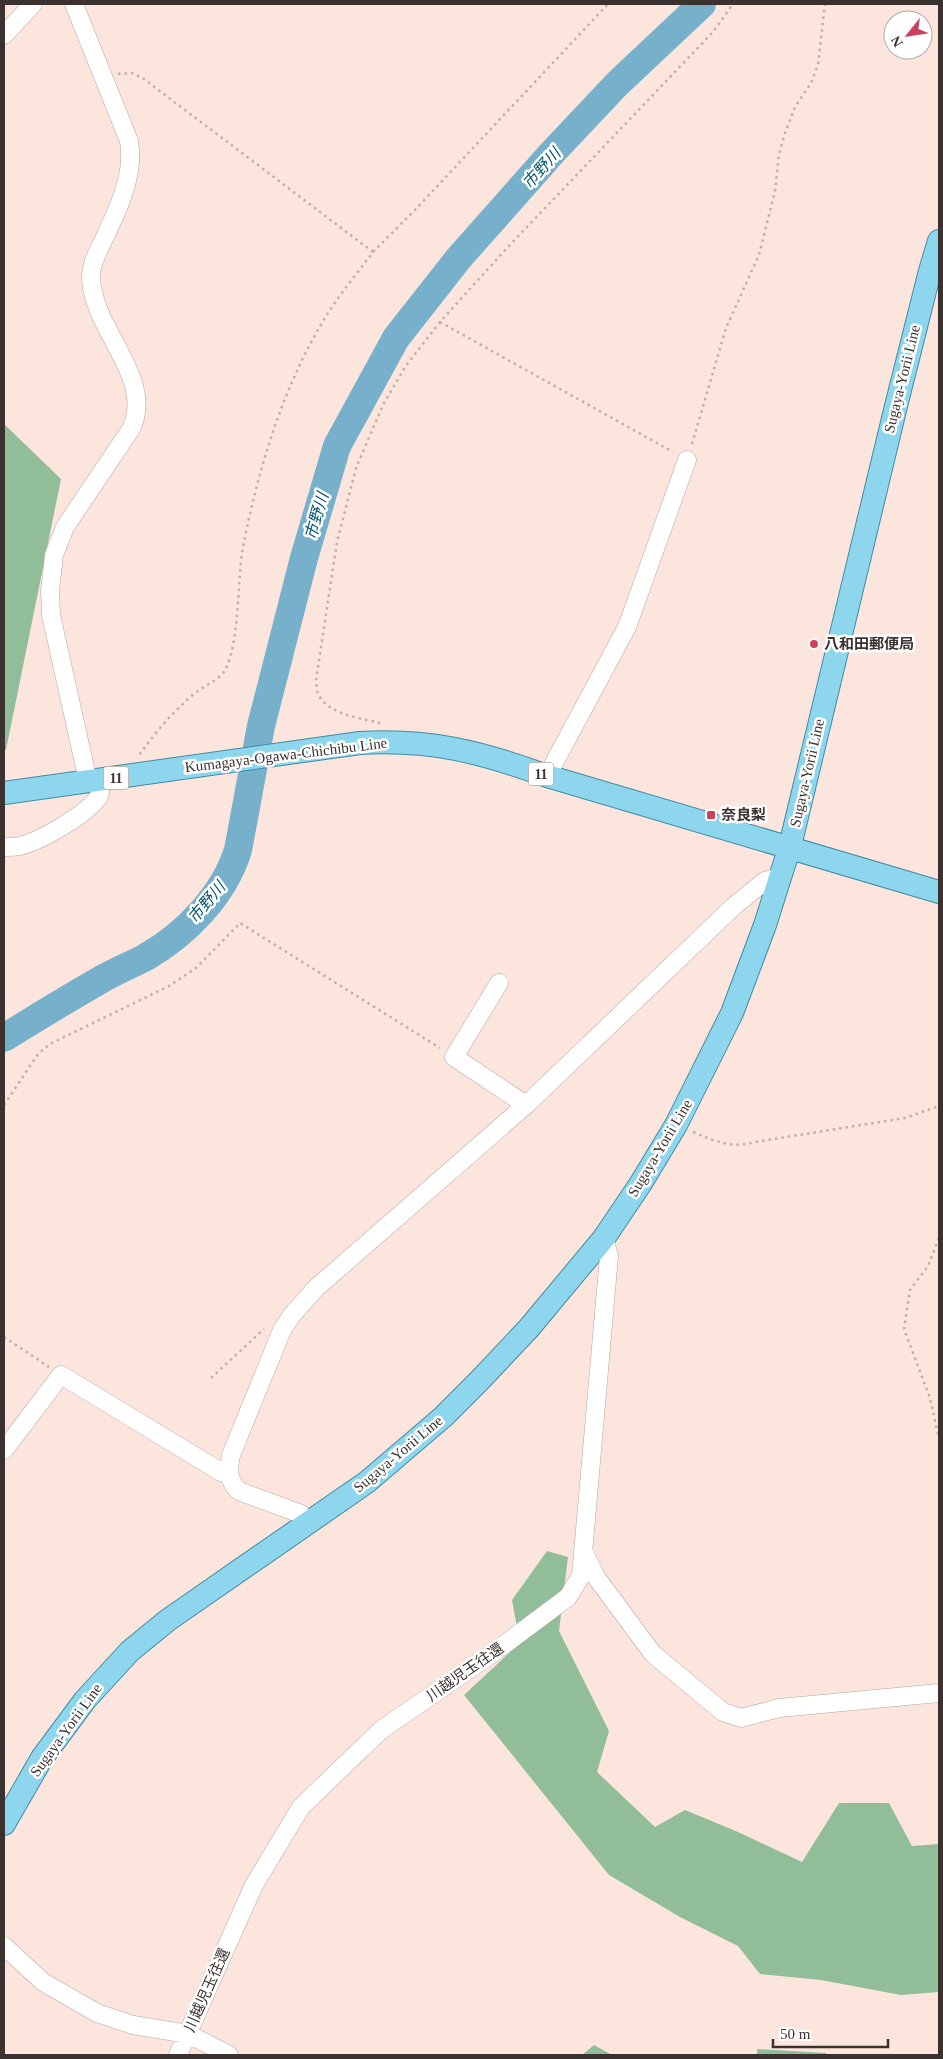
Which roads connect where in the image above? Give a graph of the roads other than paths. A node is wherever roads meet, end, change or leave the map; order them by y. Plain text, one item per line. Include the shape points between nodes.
1 (34, 4) edge
2 (74, 4) edge
3 (4, 35) edge
4 (939, 241) edge
5 (683, 458) road end
6 (547, 776) junction
7 (104, 780) junction
8 (4, 793) edge
9 (790, 846) junction
10 (4, 847) edge
11 (780, 877) junction
12 (939, 892) edge
13 (499, 983) dead end
14 (526, 1105) junction
15 (604, 1238) junction
16 (4, 1450) edge
17 (229, 1474) junction
18 (309, 1521) junction
19 (584, 1551) junction
20 (939, 1693) edge
21 (4, 1824) edge
22 (4, 1946) edge
23 (188, 2034) junction
24 (178, 2055) edge
25 (229, 2055) edge

1 - 3 street
2 - 7 street via 105,78 132,156 126,183 92,266 91,278 97,309 137,391 136,417 65,527 54,555 50,591 51,615
4 - 9 main road, Sugaya-Yorii Line via 893,415
5 - 6 street via 627,627
6 - 7 main road, Kumagaya-Ogawa-Chichibu Line / 11 via 496,758 395,741 286,752
6 - 9 main road, Kumagaya-Ogawa-Chichibu Line / 11
7 - 8 main road, Kumagaya-Ogawa-Chichibu Line / 11
7 - 10 street via 99,795 65,825 20,846
9 - 11 main road, Sugaya-Yorii Line
9 - 12 main road, Kumagaya-Ogawa-Chichibu Line / 11
11 - 14 street via 765,881 734,906
11 - 15 main road, Sugaya-Yorii Line via 732,1013 676,1125
13 - 14 street via 454,1057
14 - 17 street via 316,1288 292,1315 282,1330 231,1455
15 - 18 main road, Sugaya-Yorii Line via 529,1328 443,1417 367,1482
15 - 19 street, 川越児玉往還 via 609,1256
16 - 17 street via 61,1375
17 - 18 street via 239,1492 301,1514
18 - 21 main road, Sugaya-Yorii Line via 168,1620 130,1651 85,1700 42,1758
19 - 20 street via 596,1577 653,1654 723,1712 742,1718 779,1708
19 - 23 street, 川越児玉往還 via 581,1576 568,1597 381,1730 301,1807 254,1885
22 - 23 street via 42,1982 97,2013 133,2025
23 - 24 street, 川越児玉往還
23 - 25 street

